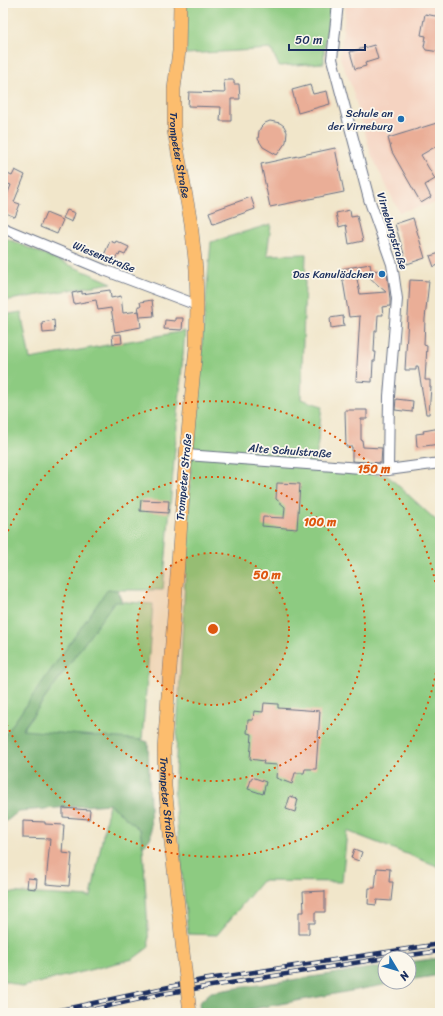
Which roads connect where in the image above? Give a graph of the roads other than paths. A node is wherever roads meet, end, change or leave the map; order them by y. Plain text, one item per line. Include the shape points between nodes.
1 (180, 3) edge
2 (338, 3) edge
3 (3, 228) edge
4 (197, 305) junction
5 (186, 455) junction
6 (440, 463) edge
7 (388, 470) junction
8 (190, 1013) edge

1 - 4 main road, Trompeter Straße via 174,131 191,223
2 - 7 street, Virneburgstraße via 332,59 369,199 392,264 397,299 389,396
3 - 4 street, Wiesenstraße
4 - 5 main road, Trompeter Straße via 196,347
5 - 7 street, Alte Schulstraße
5 - 8 main road, Trompeter Straße, bridge via 164,749 165,787
6 - 7 street, Alte Schulstraße

